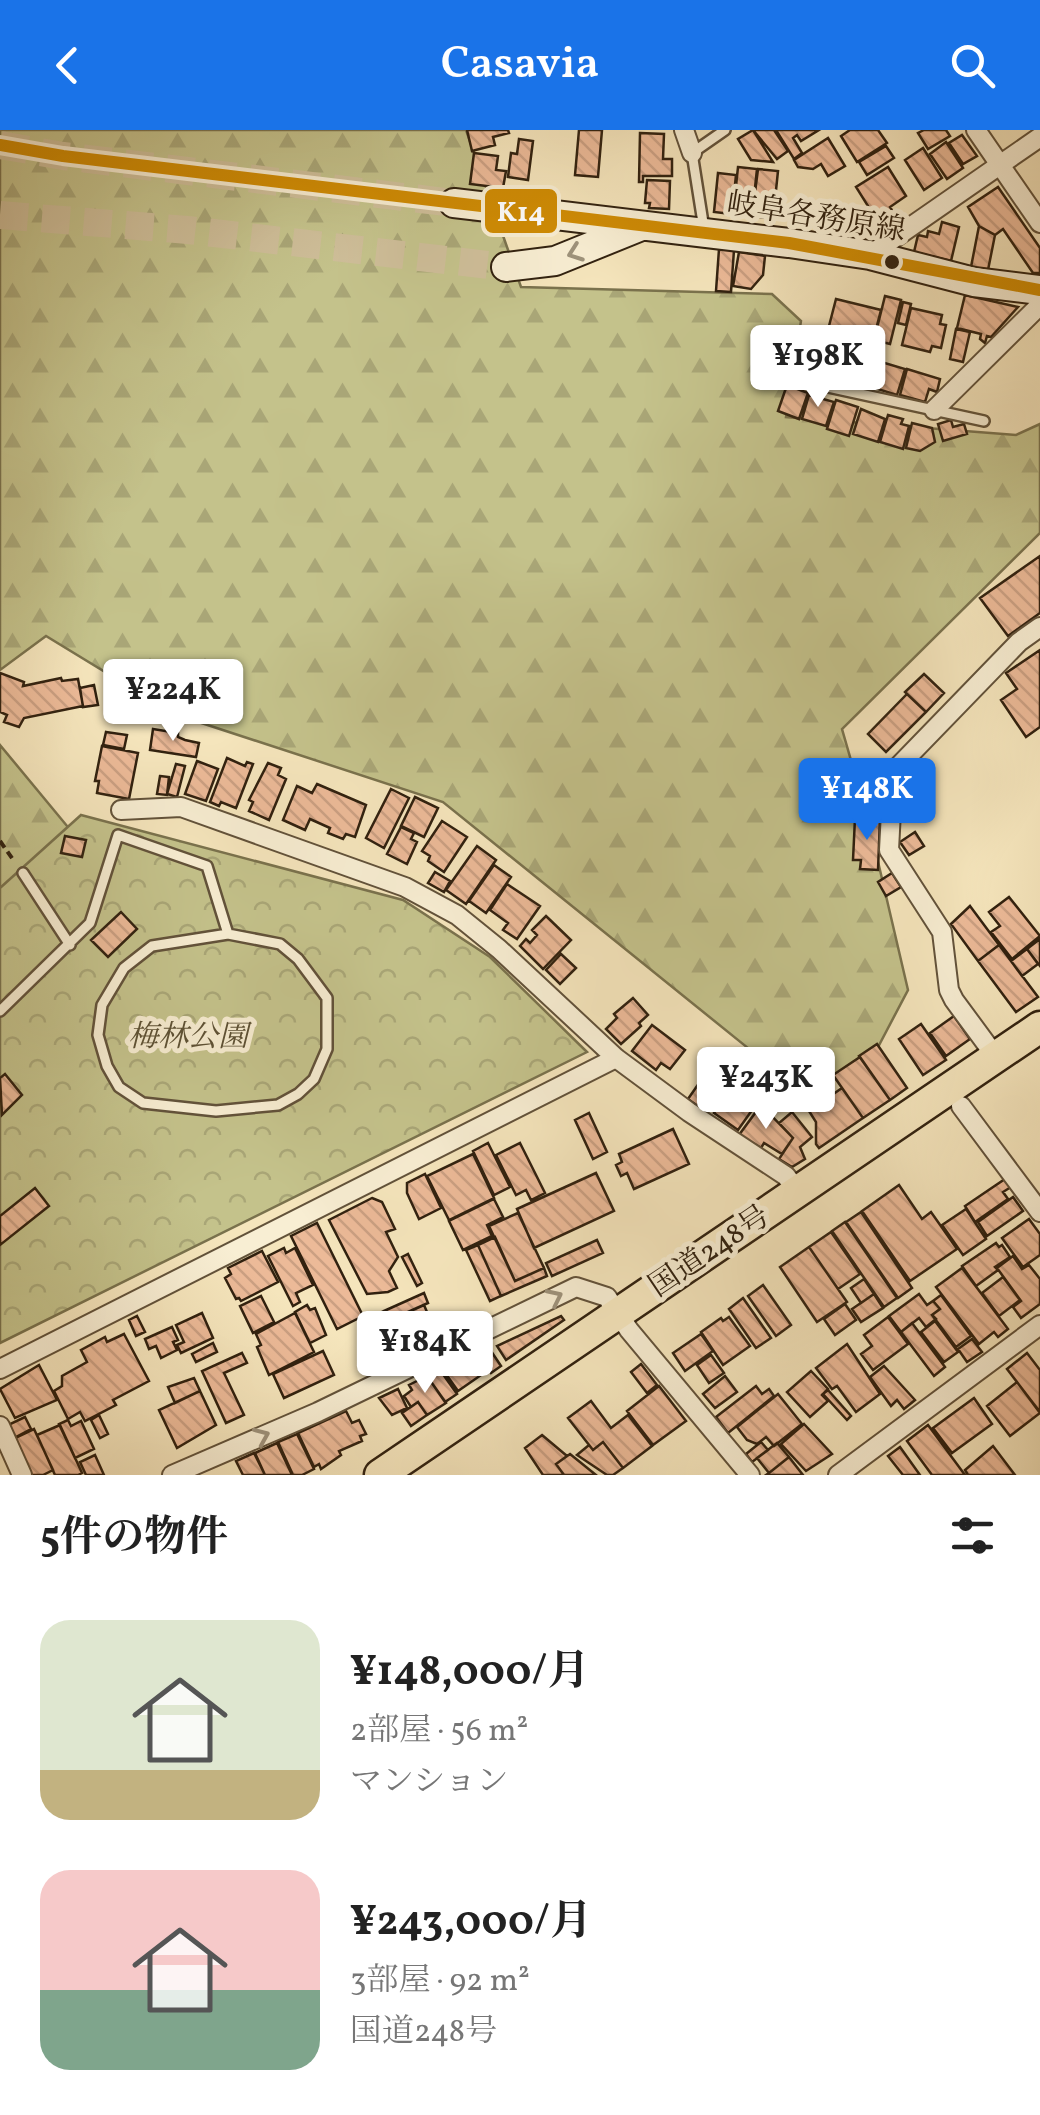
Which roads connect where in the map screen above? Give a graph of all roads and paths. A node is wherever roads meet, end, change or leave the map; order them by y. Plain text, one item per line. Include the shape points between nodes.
1 (684, 130) edge
2 (725, 130) edge
3 (976, 130) edge
4 (1040, 137) edge
5 (692, 153) junction
6 (1000, 165) junction
7 (454, 204) tunnel mouth
8 (1040, 223) edge
9 (640, 226) junction
10 (704, 233) junction
11 (870, 256) junction
12 (506, 268) tunnel mouth
13 (1040, 290) edge
14 (1040, 306) edge
15 (828, 387) dead end
16 (934, 410) junction
17 (984, 421) dead end
18 (1040, 628) edge
19 (121, 810) joint
20 (118, 835) junction
21 (0, 841) edge
22 (22, 873) joint
23 (228, 934) junction
24 (70, 944) junction
25 (0, 1011) edge
26 (1040, 1027) edge
27 (1040, 1052) edge
28 (996, 1057) junction
29 (616, 1058) junction
30 (962, 1106) junction
31 (799, 1193) junction
32 (1040, 1212) edge
33 (623, 1322) junction
34 (1040, 1325) edge
35 (0, 1369) edge
36 (0, 1426) edge
37 (22, 1475) edge
38 (172, 1475) edge
39 (380, 1475) edge
40 (415, 1475) edge
41 (750, 1475) edge
42 (838, 1475) edge

1 - 5 street
2 - 5 lane
3 - 6 street
4 - 6 street
5 - 10 lane
6 - 8 street
6 - 11 street
7 - 9 main road, 岐阜各務原線
9 - 10 main road, 岐阜各務原線
9 -> 12 main road, 岐阜各務原線 via 555,261
10 - 11 main road, 岐阜各務原線
11 - 13 main road, 岐阜各務原線 via 974,282
14 - 16 street
15 - 16 lane
16 - 17 lane
18 - 28 street via 894,772 889,850 942,932 954,1000
19 - 20 lane
19 - 29 street via 181,807 405,887 457,914 499,948
20 - 23 lane via 207,866
20 - 24 lane via 90,924
21 - 22 path
22 - 24 lane
23 - 23 lane via 280,944 327,998 327,1049 314,1078 278,1106 216,1111 143,1102 119,1088 98,1035 102,1005 124,968 152,946
24 - 25 lane
26 - 28 highway, 国道248号
27 - 30 highway, 国道248号
28 - 31 highway, 国道248号
29 - 31 street via 786,1176
29 - 35 street
30 - 32 street
30 - 33 highway, 国道248号
31 - 33 highway, 国道248号
38 -> 33 street via 576,1287 607,1298
33 - 39 highway, 国道248号
33 - 40 highway, 国道248号
33 - 41 street
34 - 42 street
36 - 37 street

